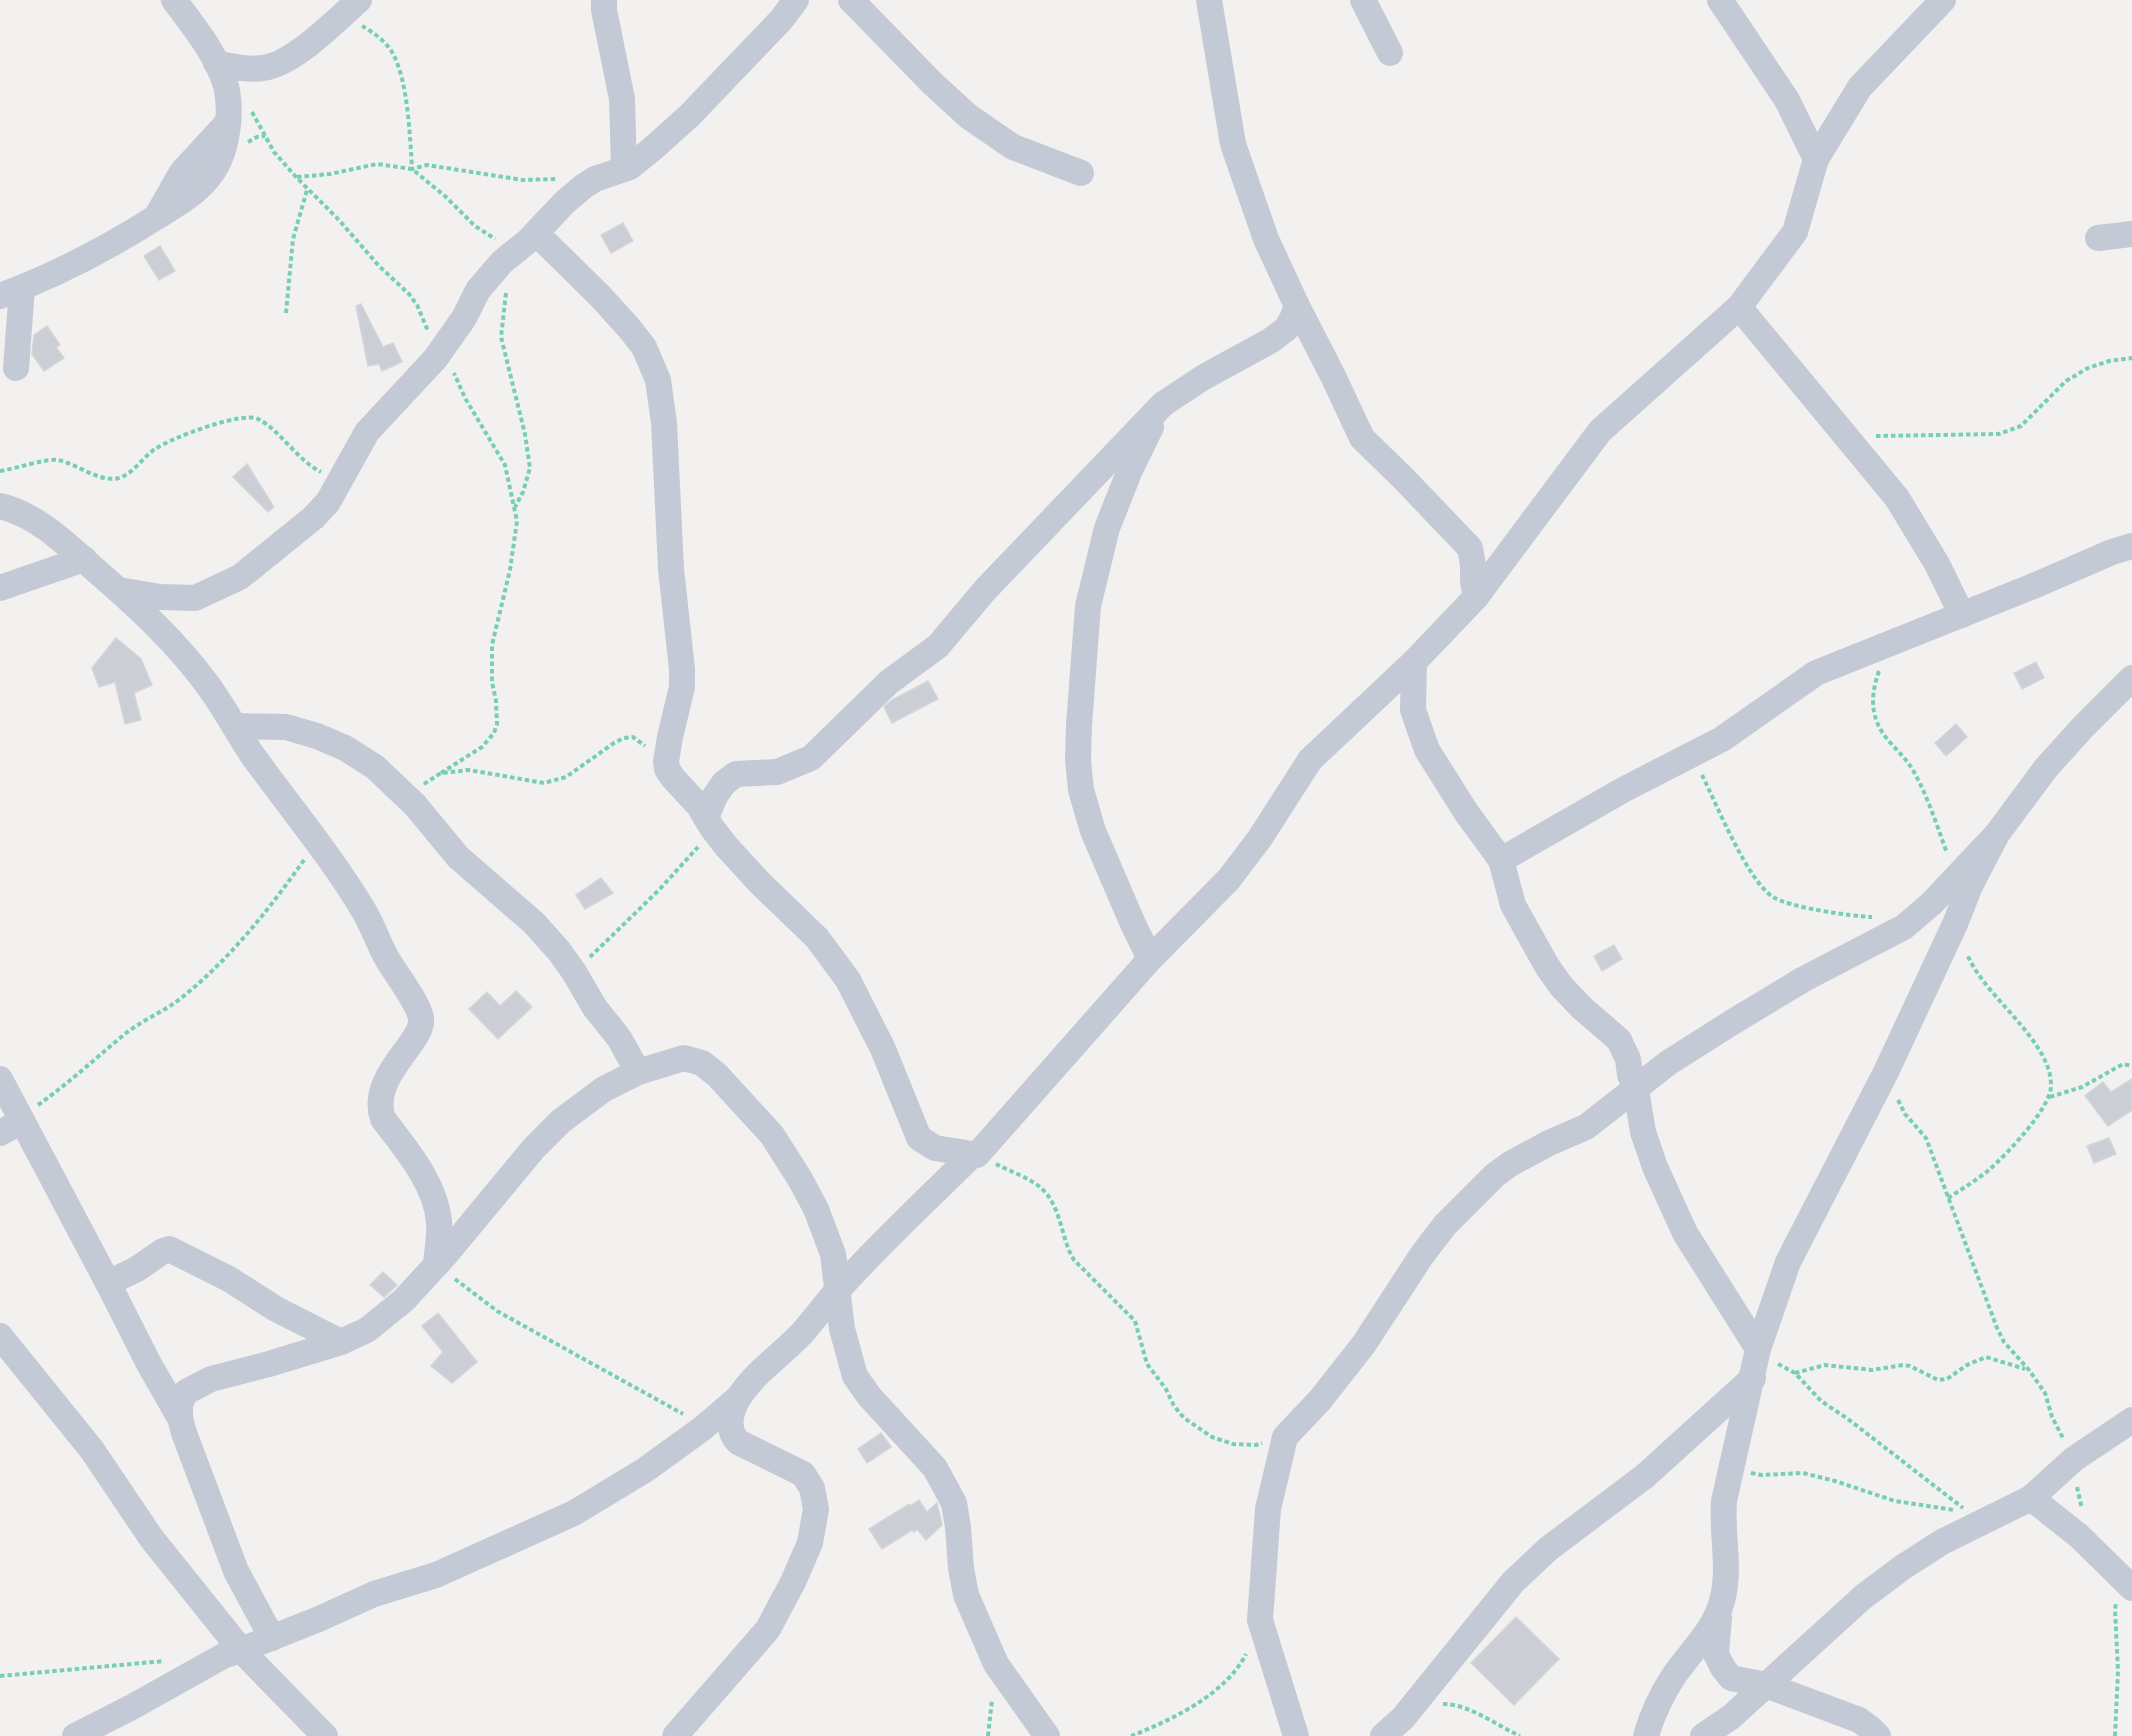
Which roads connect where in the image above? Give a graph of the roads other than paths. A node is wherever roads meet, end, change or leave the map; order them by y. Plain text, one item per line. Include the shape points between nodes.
1 (174, 0) edge
2 (359, 0) edge
3 (604, 0) edge
4 (796, 0) edge
5 (851, 0) edge
6 (1209, 0) edge
7 (1363, 0) edge
8 (1720, 0) edge
9 (1942, 0) edge
10 (1390, 53) dead end
11 (220, 73) junction
12 (1816, 159) junction
13 (624, 169) junction
14 (1081, 173) dead end
15 (2132, 234) edge
16 (2098, 238) dead end
17 (522, 245) junction
18 (11, 292) edge
19 (1297, 306) junction
20 (1739, 307) junction
21 (16, 368) dead end
22 (1163, 404) junction
23 (0, 506) edge
24 (2132, 546) edge
25 (84, 560) junction
26 (0, 588) edge
27 (119, 591) junction
28 (1476, 597) junction
29 (1962, 615) junction
30 (1414, 662) junction
31 (2132, 678) edge
32 (235, 726) junction
33 (709, 823) junction
34 (1997, 834) junction
35 (1501, 860) junction
36 (1150, 959) junction
37 (1625, 1052) junction
38 (1668, 1063) junction
39 (638, 1072) junction
40 (0, 1079) edge
41 (1636, 1089) junction
42 (14, 1124) edge
43 (975, 1154) junction
44 (434, 1267) junction
45 (108, 1283) junction
46 (838, 1290) junction
47 (0, 1336) edge
48 (341, 1342) junction
49 (1758, 1349) junction
50 (1753, 1378) junction
51 (739, 1397) junction
52 (180, 1418) junction
53 (2132, 1420) edge
54 (2031, 1498) junction
55 (2127, 1583) edge
56 (1719, 1611) junction
57 (272, 1638) junction
58 (242, 1650) junction
59 (1766, 1685) junction
60 (1644, 1731) edge
61 (75, 1736) edge
62 (325, 1736) edge
63 (675, 1736) edge
64 (1047, 1736) edge
65 (1296, 1736) edge
66 (1383, 1736) edge
67 (1703, 1736) edge
68 (1878, 1736) edge

1 - 11 street
2 - 11 street via 289,57 268,67
3 - 13 street via 621,99
4 - 13 street via 689,116
5 - 14 street via 968,116 1012,147
6 - 19 street via 1233,144 1266,239
7 - 10 street
8 - 12 street via 1787,100
9 - 12 street via 1860,87
11 - 18 street via 228,122 182,172 156,217 71,266
12 - 20 street via 1795,232
13 - 17 street via 584,186
15 - 16 street
17 - 27 street via 478,290 441,351 367,432 328,502 313,518 240,577 195,598
17 - 33 street via 600,296 644,347 658,380 682,669 682,687 666,762 673,778
18 - 21 street
19 - 22 street via 1289,324 1270,341
19 - 28 street via 1362,438 1470,548
20 - 28 street via 1600,431
20 - 29 street via 1897,498
22 - 33 street via 985,590 938,646 889,682 811,758 777,772 736,774 724,783
22 - 36 street via 1107,528 1088,606 1078,760 1081,789 1093,831
23 - 25 street via 37,522
24 - 29 street
25 - 26 street
25 - 27 street
27 - 32 street via 160,628 206,682
28 - 30 street
29 - 35 street via 1816,673 1722,738
30 - 35 street via 1413,710 1427,750
30 - 36 street via 1310,760 1229,879
31 - 34 street via 2046,768
32 - 39 street via 286,727 317,736 375,767 408,798 449,848 534,923 559,951
32 - 44 street via 364,911 421,1016 420,1029 386,1083 380,1109 434,1198 439,1223
33 - 43 street via 759,882 817,938 848,980 883,1049 919,1138 935,1148
34 - 38 street via 1904,927 1804,979
34 - 49 street via 1886,1072 1788,1262
35 - 37 street via 1514,905 1547,966 1561,986 1618,1040
36 - 43 street
37 - 38 street via 1641,1061
37 - 41 street
38 - 41 street
39 - 44 street via 604,1089 561,1121
39 - 46 street via 684,1058 702,1063 744,1102 772,1136 816,1209 833,1254
40 - 42 street
41 - 49 street via 1646,1141 1685,1233
41 - 65 street via 1586,1127 1549,1143 1495,1175 1445,1225 1364,1344 1285,1437 1268,1509 1260,1620
42 - 45 street
43 - 46 street
44 - 48 street via 404,1300 367,1330
45 - 48 street via 169,1249
45 - 52 street
46 - 51 street
46 - 64 street via 842,1329 855,1376 868,1396 935,1468 954,1503 966,1595 996,1664
47 - 58 street via 92,1450 152,1539
48 - 52 street via 211,1379 186,1392 180,1404
49 - 50 street
50 - 56 street via 1724,1501 1726,1574
50 - 66 street via 1646,1476 1532,1563 1403,1718
51 - 57 street via 704,1428 645,1470 574,1513 436,1575 374,1594
51 - 63 street via 732,1412 731,1435 803,1474 812,1488 816,1509 810,1543 768,1629
52 - 57 street via 236,1571
53 - 54 street via 2074,1459
54 - 55 street via 2092,1547
54 - 59 street via 1942,1542 1903,1567 1863,1597
56 - 59 street via 1716,1654 1723,1668 1731,1678
56 - 60 street via 1674,1676
57 - 58 street
58 - 61 street via 225,1655
58 - 62 street
59 - 67 street via 1731,1718
59 - 68 street via 1858,1720

